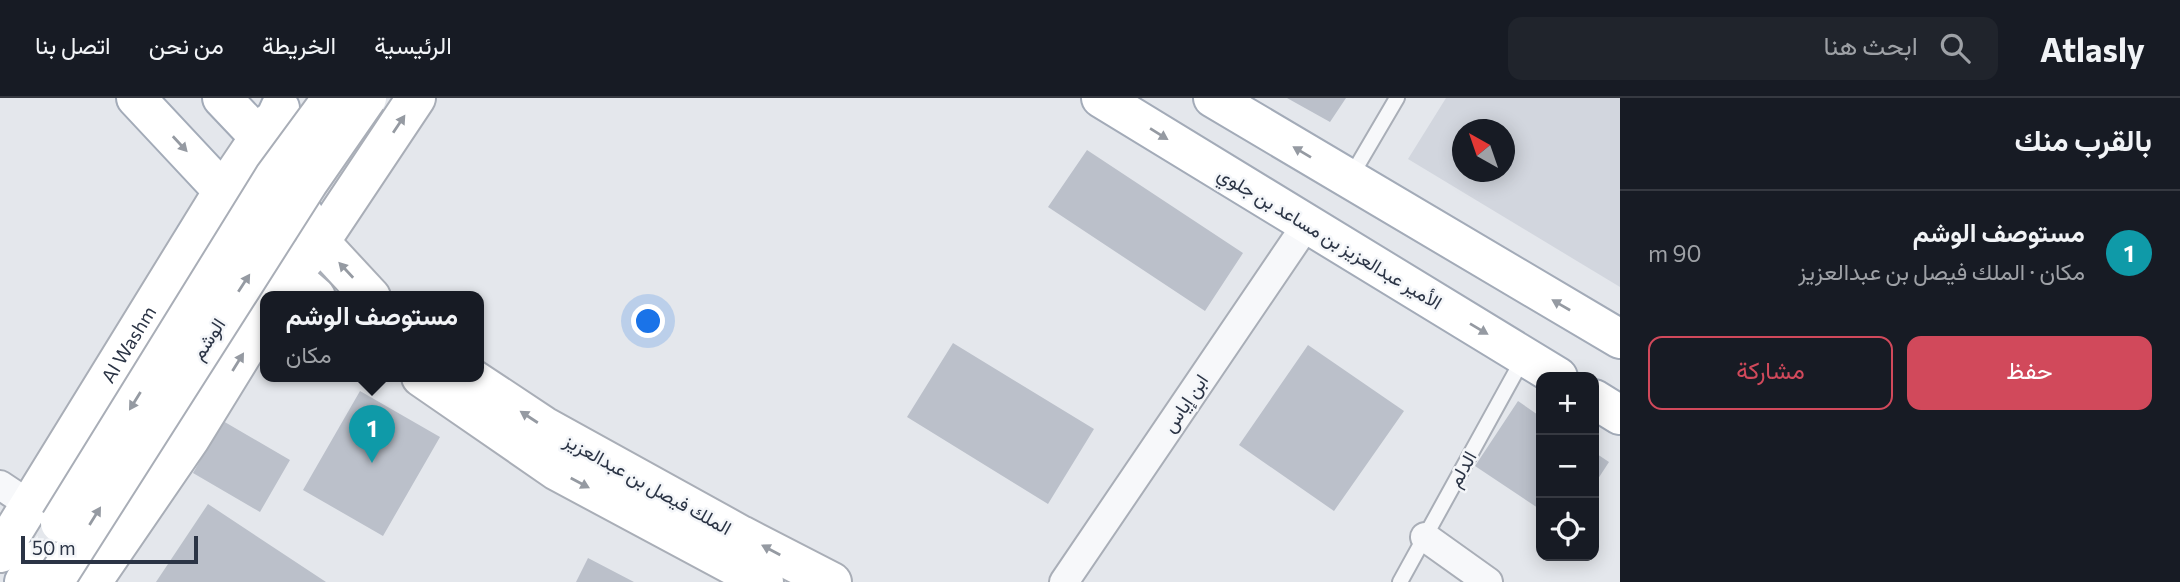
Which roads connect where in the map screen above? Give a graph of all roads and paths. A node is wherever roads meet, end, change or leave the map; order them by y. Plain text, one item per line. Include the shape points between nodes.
1 (136, 98) edge
2 (222, 98) edge
3 (332, 98) edge
4 (367, 98) edge
5 (416, 98) edge
6 (1101, 98) edge
7 (1213, 98) edge
8 (1397, 98) edge
9 (272, 121) edge
10 (371, 166) junction
11 (1348, 180) junction
12 (241, 205) junction
13 (1307, 224) junction
14 (320, 243) junction
15 (295, 290) edge
16 (365, 291) edge
17 (260, 325) edge
18 (1620, 339) edge
19 (1524, 356) junction
20 (1550, 372) edge
21 (104, 382) junction
22 (428, 382) edge
23 (478, 382) edge
24 (1599, 402) edge
25 (1620, 415) edge
26 (190, 439) junction
27 (15, 495) edge
28 (1425, 537) junction
29 (0, 554) edge
30 (53, 576) edge
31 (764, 582) edge
32 (832, 582) edge
33 (1064, 582) edge
34 (1400, 582) edge
35 (1488, 582) edge

1 -> 12 street
2 - 9 street
3 -> 30 street, الوشم, bridge via 274,177
30 -> 4 street, الوشم, bridge
10 -> 5 street
6 -> 13 street, الأمير عبدالعزيز بن مساعد بن جلوي
11 -> 7 street
8 - 11 lane
9 - 10 street via 287,160 301,174 337,183 356,178
9 - 12 street, Al Washm
9 - 14 street
10 - 14 street
18 -> 11 street
12 - 14 street via 295,222
12 - 15 street
12 - 21 street, Al Washm via 196,236
13 -> 19 street, الأمير عبدالعزيز بن مساعد بن جلوي
13 - 33 street, ابن إياس
14 - 15 street
16 -> 14 street
26 -> 17 street
19 - 20 street, الأمير عبدالعزيز بن مساعد بن جلوي
19 - 28 lane, الدلم
21 - 26 street via 129,360 163,356 178,364 191,375 201,407
21 - 27 street, Al Washm
22 -> 31 street, الملك فيصل بن عبدالعزيز via 557,471
32 -> 23 street, الملك فيصل بن عبدالعزيز via 544,426
24 - 25 street
26 - 30 street
27 - 29 street, Al Washm
28 - 34 lane, الدلم
28 - 35 street

